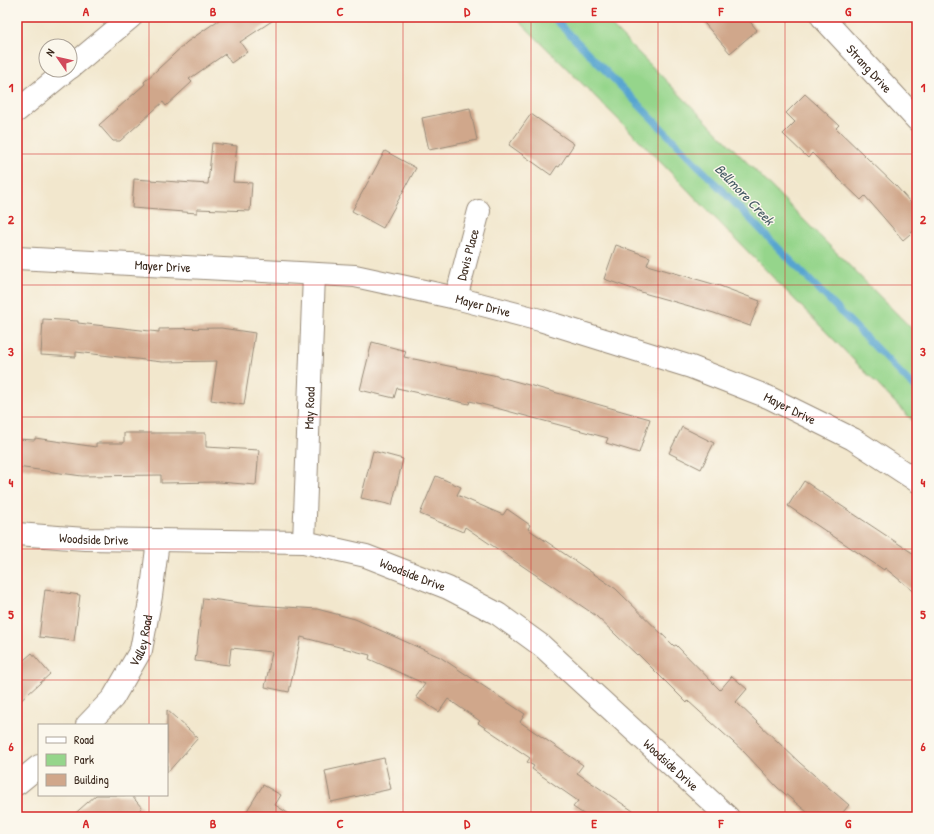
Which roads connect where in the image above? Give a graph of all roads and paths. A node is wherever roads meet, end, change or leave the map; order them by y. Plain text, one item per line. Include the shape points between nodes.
1 (131, 17) edge
2 (822, 17) edge
3 (78, 61) edge
4 (57, 78) edge
5 (17, 111) edge
6 (917, 120) edge
7 (479, 211) dead end
8 (17, 258) edge
9 (314, 275) junction
10 (456, 298) junction
11 (917, 481) edge
12 (17, 534) edge
13 (158, 541) junction
14 (304, 542) junction
15 (88, 724) edge
16 (38, 767) edge
17 (17, 784) edge
18 (728, 817) edge

1 - 3 street
2 - 6 street, Strang Drive
4 - 5 street
7 - 10 street, Davis Place
8 - 9 street, Mayer Drive
9 - 10 street, Mayer Drive via 355,276
9 - 14 street, May Road
10 - 11 street, Mayer Drive via 540,320 691,367 761,394 853,439
12 - 13 street, Woodside Drive
13 - 14 street, Woodside Drive
13 - 15 street, Valley Road via 141,650 112,698
14 - 18 street, Woodside Drive via 366,556 448,588 498,614 542,646
16 - 17 street

